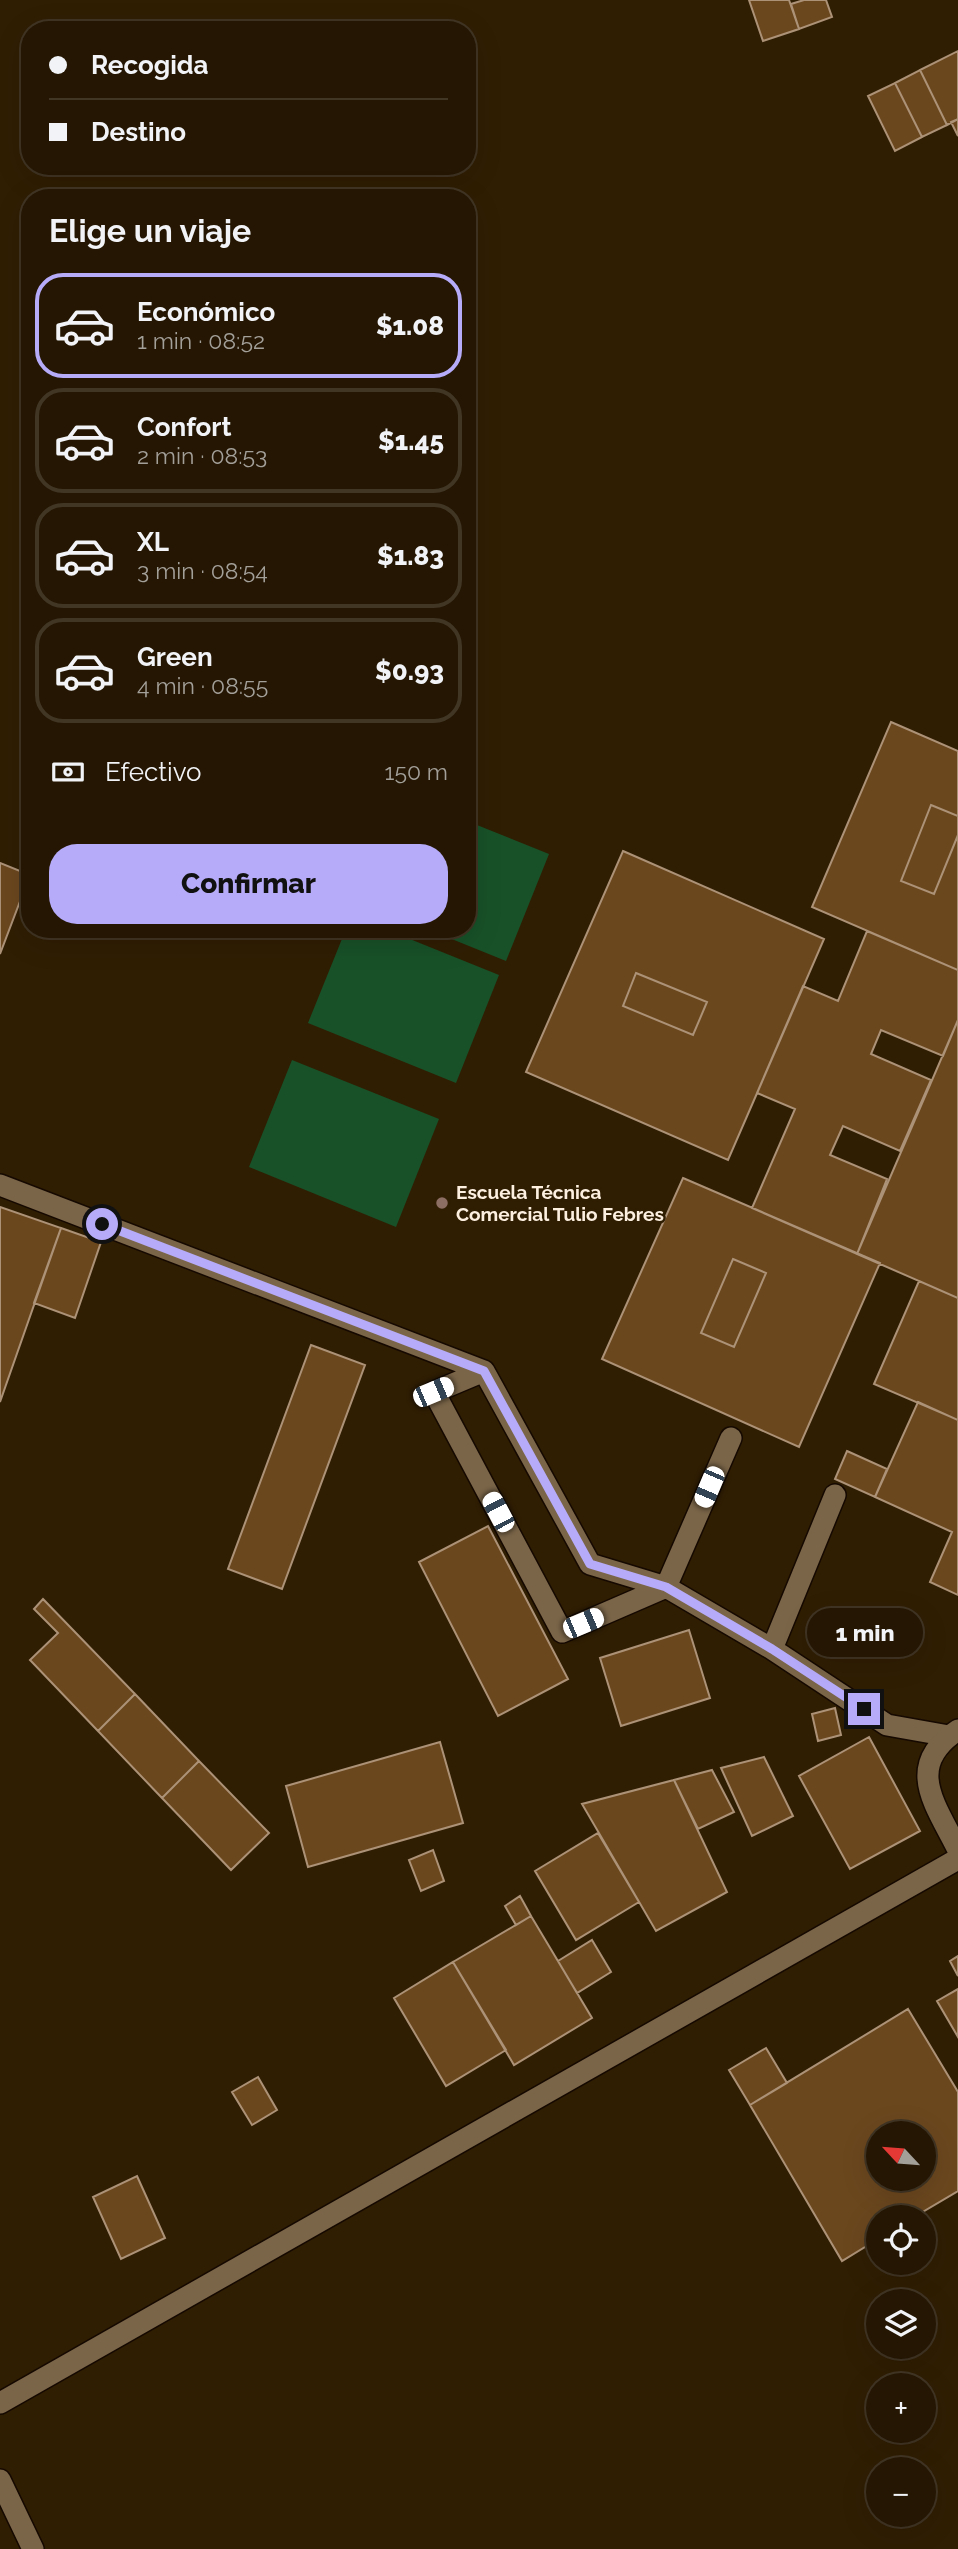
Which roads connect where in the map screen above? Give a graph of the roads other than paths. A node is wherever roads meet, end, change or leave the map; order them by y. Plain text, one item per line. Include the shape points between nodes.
1 (0, 1185) edge
2 (484, 1371) junction
3 (731, 1438) dead end
4 (835, 1496) dead end
5 (666, 1587) junction
6 (772, 1649) junction
7 (954, 1733) edge
8 (958, 1850) edge
9 (958, 1859) edge
10 (0, 2403) edge
11 (0, 2480) edge
12 (33, 2549) edge

1 - 2 street
2 - 5 street via 590,1564
2 - 5 street via 433,1392 562,1632
3 - 5 street
4 - 6 street
5 - 6 street
6 - 7 street via 887,1725
7 - 8 street via 930,1758 926,1786
9 - 10 street
11 - 12 street

